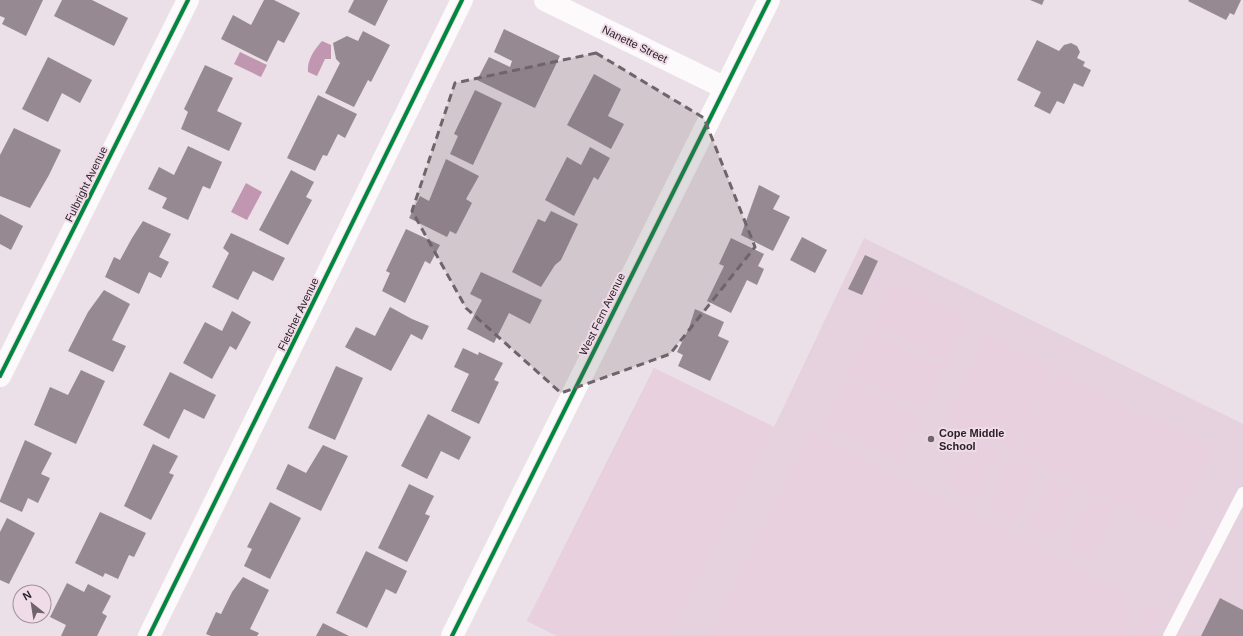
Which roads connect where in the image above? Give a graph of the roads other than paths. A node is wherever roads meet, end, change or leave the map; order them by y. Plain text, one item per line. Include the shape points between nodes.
1 (188, 0) edge
2 (462, 0) edge
3 (546, 0) edge
4 (769, 0) edge
5 (725, 88) junction
6 (0, 376) edge
7 (1243, 493) edge
8 (150, 636) edge
9 (452, 636) edge
10 (1169, 636) edge

1 - 6 street, Fulbright Avenue
2 - 8 street, Fletcher Avenue
3 - 5 street, Nanette Street
4 - 5 street, West Fern Avenue
5 - 9 street, West Fern Avenue
7 - 10 lane

